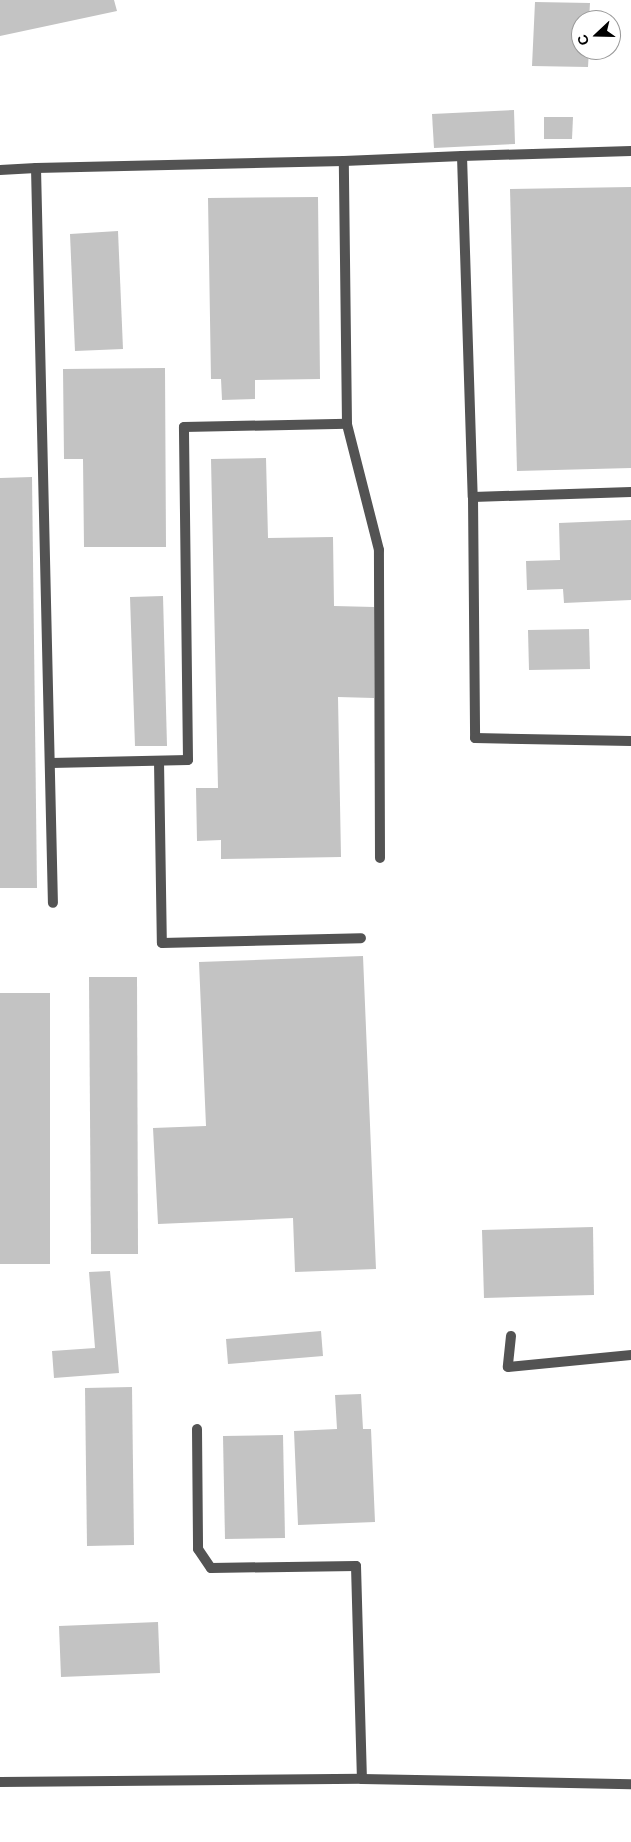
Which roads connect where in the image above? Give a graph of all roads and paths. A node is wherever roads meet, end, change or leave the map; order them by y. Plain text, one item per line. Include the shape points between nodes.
1 (631, 151) edge
2 (462, 156) junction
3 (344, 161) junction
4 (36, 168) junction
5 (0, 170) edge
6 (347, 424) junction
7 (631, 492) edge
8 (472, 497) junction
9 (631, 741) edge
10 (159, 761) junction
11 (51, 763) junction
12 (380, 858) dead end
13 (53, 903) dead end
14 (361, 938) dead end
15 (511, 1336) dead end
16 (631, 1355) edge
17 (197, 1429) dead end
18 (362, 1779) junction
19 (0, 1782) edge
20 (631, 1784) edge

1 - 2 lane
2 - 3 lane
2 - 8 lane
3 - 4 lane
3 - 6 lane
4 - 5 lane
4 - 11 lane
6 - 10 lane via 184,427 188,760
6 - 12 lane via 379,550
7 - 8 lane
8 - 9 lane via 475,738
10 - 11 lane
10 - 14 lane via 162,943
11 - 13 lane
15 - 16 lane via 508,1367
17 - 18 lane via 198,1549 211,1568 356,1566
18 - 19 lane
18 - 20 lane

